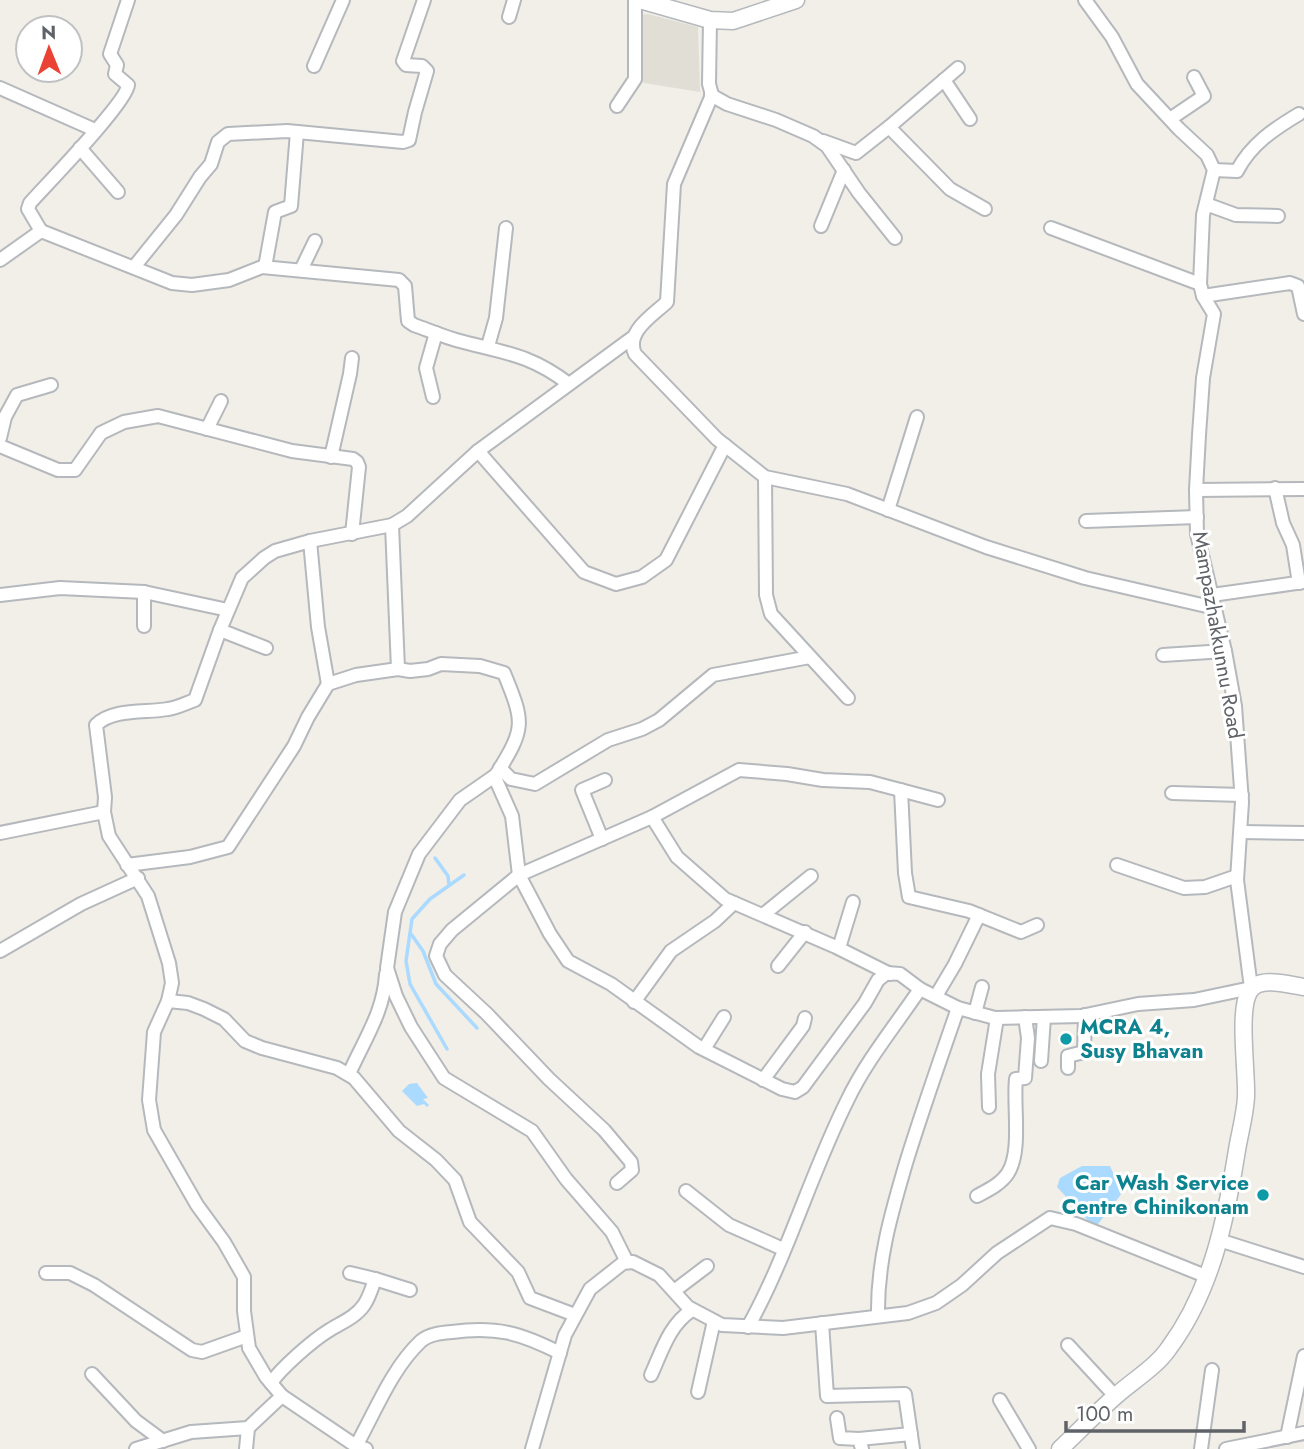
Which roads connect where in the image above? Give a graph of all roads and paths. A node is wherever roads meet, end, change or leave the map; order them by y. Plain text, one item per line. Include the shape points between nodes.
1 (128, 0) edge
2 (343, 0) edge
3 (424, 0) edge
4 (514, 0) edge
5 (635, 0) edge
6 (640, 0) edge
7 (795, 0) edge
8 (1085, 0) edge
9 (509, 17) dead end
10 (710, 20) junction
11 (314, 66) dead end
12 (958, 68) dead end
13 (1194, 77) dead end
14 (944, 80) junction
15 (0, 88) edge
16 (711, 96) junction
17 (617, 106) dead end
18 (1299, 114) dead end
19 (970, 119) dead end
20 (1170, 119) junction
21 (889, 127) junction
22 (95, 130) junction
23 (297, 132) junction
24 (817, 138) junction
25 (80, 148) junction
26 (844, 170) junction
27 (1214, 170) junction
28 (118, 192) dead end
29 (1206, 204) junction
30 (985, 209) dead end
31 (1278, 216) dead end
32 (821, 226) dead end
33 (1051, 228) dead end
34 (506, 229) dead end
35 (41, 232) junction
36 (895, 238) dead end
37 (315, 242) dead end
38 (0, 260) edge
39 (134, 267) junction
40 (265, 267) junction
41 (301, 270) junction
42 (1202, 290) junction
43 (1304, 314) edge
44 (436, 333) junction
45 (632, 338) junction
46 (488, 346) junction
47 (352, 358) dead end
48 (569, 384) junction
49 (51, 385) dead end
50 (433, 397) dead end
51 (221, 401) dead end
52 (918, 417) dead end
53 (207, 429) junction
54 (0, 438) edge
55 (725, 445) junction
56 (0, 446) edge
57 (478, 452) junction
58 (331, 457) junction
59 (765, 477) junction
60 (1275, 488) junction
61 (1304, 489) edge
62 (1196, 490) junction
63 (888, 510) junction
64 (1197, 517) junction
65 (1086, 521) dead end
66 (392, 525) junction
67 (352, 534) junction
68 (310, 541) junction
69 (1301, 582) edge
70 (144, 592) junction
71 (0, 595) edge
72 (1213, 601) junction
73 (228, 610) junction
74 (144, 626) dead end
75 (220, 630) junction
76 (266, 648) dead end
77 (1225, 651) junction
78 (1163, 655) dead end
79 (810, 657) junction
80 (398, 669) junction
81 (328, 684) junction
82 (848, 698) dead end
83 (498, 772) junction
84 (605, 780) dead end
85 (901, 790) junction
86 (1172, 793) dead end
87 (1242, 795) junction
88 (938, 800) dead end
89 (104, 812) junction
90 (652, 817) junction
91 (1241, 832) junction
92 (0, 833) edge
93 (1304, 833) edge
94 (602, 839) junction
95 (127, 865) junction
96 (1116, 866) dead end
97 (519, 875) junction
98 (811, 876) dead end
99 (1237, 876) junction
100 (138, 878) junction
101 (734, 902) junction
102 (853, 902) dead end
103 (764, 914) junction
104 (979, 915) junction
105 (1037, 925) dead end
106 (805, 932) junction
107 (839, 948) junction
108 (0, 951) edge
109 (778, 967) dead end
110 (387, 968) junction
111 (890, 974) junction
112 (982, 987) dead end
113 (1304, 987) edge
114 (1251, 988) junction
115 (920, 989) junction
116 (936, 996) junction
117 (168, 1001) junction
118 (634, 1002) junction
119 (958, 1008) junction
120 (975, 1013) junction
121 (1085, 1015) junction
122 (724, 1017) dead end
123 (1025, 1017) junction
124 (1044, 1017) junction
125 (805, 1018) dead end
126 (998, 1018) junction
127 (704, 1049) junction
128 (1041, 1061) dead end
129 (1068, 1068) dead end
130 (349, 1074) junction
131 (763, 1080) junction
132 (989, 1107) dead end
133 (617, 1183) dead end
134 (685, 1191) dead end
135 (977, 1196) dead end
136 (1219, 1240) junction
137 (783, 1250) junction
138 (627, 1262) junction
139 (707, 1266) dead end
140 (1304, 1267) edge
141 (46, 1273) dead end
142 (350, 1273) dead end
143 (1208, 1277) junction
144 (375, 1279) junction
145 (410, 1290) dead end
146 (674, 1292) junction
147 (692, 1310) junction
148 (575, 1315) junction
149 (878, 1316) junction
150 (714, 1321) junction
151 (821, 1323) junction
152 (748, 1327) junction
153 (247, 1336) junction
154 (1068, 1345) dead end
155 (560, 1353) junction
156 (1304, 1356) edge
157 (1212, 1370) dead end
158 (92, 1374) dead end
159 (651, 1376) dead end
160 (271, 1383) junction
161 (698, 1392) dead end
162 (282, 1396) junction
163 (1115, 1396) junction
164 (1000, 1400) dead end
165 (836, 1418) dead end
166 (248, 1428) junction
167 (1304, 1433) edge
168 (911, 1434) junction
169 (163, 1441) junction
170 (1282, 1441) edge
171 (861, 1444) edge
172 (361, 1448) edge
173 (136, 1449) edge
174 (246, 1449) edge
175 (532, 1449) edge
176 (913, 1449) edge
177 (1029, 1449) edge
178 (1060, 1449) edge
179 (1201, 1449) edge
180 (1226, 1449) edge

1 - 22 street via 110,54 117,63 116,76 128,89
2 - 11 street
3 - 23 street via 403,61 426,71 409,140
4 - 9 street
5 - 17 street via 635,79
6 - 10 street
7 - 10 street via 742,19
8 - 20 street via 1112,37 1137,85
10 - 16 street
12 - 14 street
13 - 20 street via 1204,96
14 - 19 street
14 - 21 street
15 - 22 street
16 - 24 street
16 - 45 street via 674,184 667,302
18 - 27 street via 1271,131 1237,171
20 - 27 street via 1207,155
21 - 24 street via 856,153
21 - 30 street via 950,189
22 - 25 street
23 - 39 street via 237,133 221,138 211,164
23 - 40 street via 291,206 275,212
24 - 26 street
25 - 28 street
25 - 35 street via 30,203 28,209
26 - 32 street
26 - 36 street
27 - 29 street, Mampazhakkunnu Road
29 - 31 street via 1236,215
29 - 42 street, Mampazhakkunnu Road
33 - 42 street
34 - 46 street via 496,318
35 - 38 street
35 - 39 street
37 - 41 street
39 - 40 street via 172,283 192,285 229,280
40 - 41 street
41 - 44 street via 399,280 405,286 408,321
42 - 43 street via 1290,283 1298,286
42 - 62 street, Mampazhakkunnu Road via 1214,314 1203,379
44 - 46 street
44 - 50 street via 426,368
45 - 48 street
45 - 55 street via 640,360
46 - 48 street via 536,362
47 - 58 street
48 - 57 street
49 - 54 street via 17,395
51 - 53 street
52 - 63 street
53 - 56 street via 158,416 124,422 101,433 75,470 58,470
53 - 58 street
55 - 57 street via 666,560 642,578 616,584 584,572
55 - 59 street
57 - 66 street
58 - 67 street via 353,459 358,464
59 - 63 street via 846,494
59 - 79 street via 768,604 771,614
60 - 61 street
60 - 62 street
60 - 69 street
62 - 64 street, Mampazhakkunnu Road
63 - 72 street via 1085,578
64 - 65 street
64 - 72 street, Mampazhakkunnu Road
66 - 67 street
66 - 80 street
67 - 68 street
68 - 73 street via 264,558 242,578
68 - 81 street
69 - 72 street
70 - 71 street via 60,588
70 - 73 street
70 - 74 street
72 - 77 street, Mampazhakkunnu Road
73 - 75 street
75 - 76 street
75 - 89 street via 195,700 171,709 122,714 96,725
77 - 78 street
77 - 87 street, Mampazhakkunnu Road
79 - 82 street
79 - 83 street via 713,675 659,720 608,740 536,784
80 - 81 street
80 - 83 street via 461,664 504,673 520,714 514,747
81 - 95 street via 294,747 228,847
83 - 97 street via 512,816
83 - 110 street via 460,800 419,854 395,912
84 - 94 street via 582,790
85 - 88 street
85 - 90 street via 870,782 739,771
85 - 104 street via 909,897
86 - 87 street
87 - 91 street, Mampazhakkunnu Road
89 - 92 street
89 - 95 street via 109,836
90 - 94 street
90 - 101 street via 677,857
91 - 93 street
91 - 99 street, Mampazhakkunnu Road
94 - 97 street
95 - 100 street
96 - 99 street via 1184,888 1205,887
97 - 118 street via 568,961
97 - 133 street via 452,930 436,956 445,975 631,1162 632,1170
98 - 103 street
99 - 114 street, Mampazhakkunnu Road
100 - 108 street via 80,904
100 - 117 street via 154,912 169,964 173,983
101 - 103 street
101 - 118 street via 671,951
102 - 107 street
103 - 106 street
104 - 105 street via 1021,932
104 - 116 street
106 - 107 street
106 - 109 street
107 - 111 street
110 - 130 street via 380,1011
110 - 138 street via 411,1027 444,1078 532,1130 566,1179 612,1231
111 - 115 street via 900,974
111 - 131 street via 878,980 799,1091 790,1092
112 - 120 street
113 - 114 street via 1275,983
114 - 121 street
114 - 136 street via 1246,1003 1246,1098
115 - 116 street
115 - 137 street via 848,1099
116 - 119 street
117 - 130 street via 204,1009 224,1019 245,1041 262,1048
117 - 153 street via 155,1032 149,1100 154,1130 244,1277
118 - 127 street
119 - 120 street
119 - 149 street via 883,1242
120 - 126 street
121 - 124 street
121 - 129 street via 1084,1052 1068,1056
122 - 127 street
123 - 124 street
123 - 126 street
123 - 135 street via 1025,1078 1016,1079 1014,1096 1015,1154 1009,1172
124 - 128 street
125 - 131 street
126 - 132 street via 988,1074
127 - 131 street
130 - 148 street via 399,1131 455,1180 470,1222 518,1272 530,1297
134 - 137 street via 729,1225
136 - 140 street
136 - 143 street
137 - 152 street
138 - 146 street via 659,1275
138 - 148 street via 590,1289
139 - 146 street
141 - 153 street via 69,1273 94,1285 192,1350 202,1352
142 - 144 street
143 - 149 street via 1050,1218 997,1253 936,1303 908,1313
143 - 163 street via 1168,1350
144 - 145 street
144 - 160 street via 364,1306 310,1345
146 - 147 street
147 - 150 street
147 - 159 street via 680,1317 670,1332
148 - 155 street
149 - 151 street
150 - 152 street
150 - 161 street
151 - 152 street
151 - 168 street via 827,1396 905,1394
153 - 160 street via 249,1348
154 - 163 street
155 - 172 street via 493,1329 424,1339 404,1359
155 - 175 street
156 - 170 street
157 - 179 street
158 - 169 street via 136,1421
160 - 162 street
162 - 166 street
162 - 172 street
163 - 178 street
164 - 177 street
165 - 171 street via 840,1438
166 - 169 street via 191,1432
166 - 174 street
167 - 170 street
168 - 171 street
168 - 176 street
169 - 173 street
170 - 180 street

